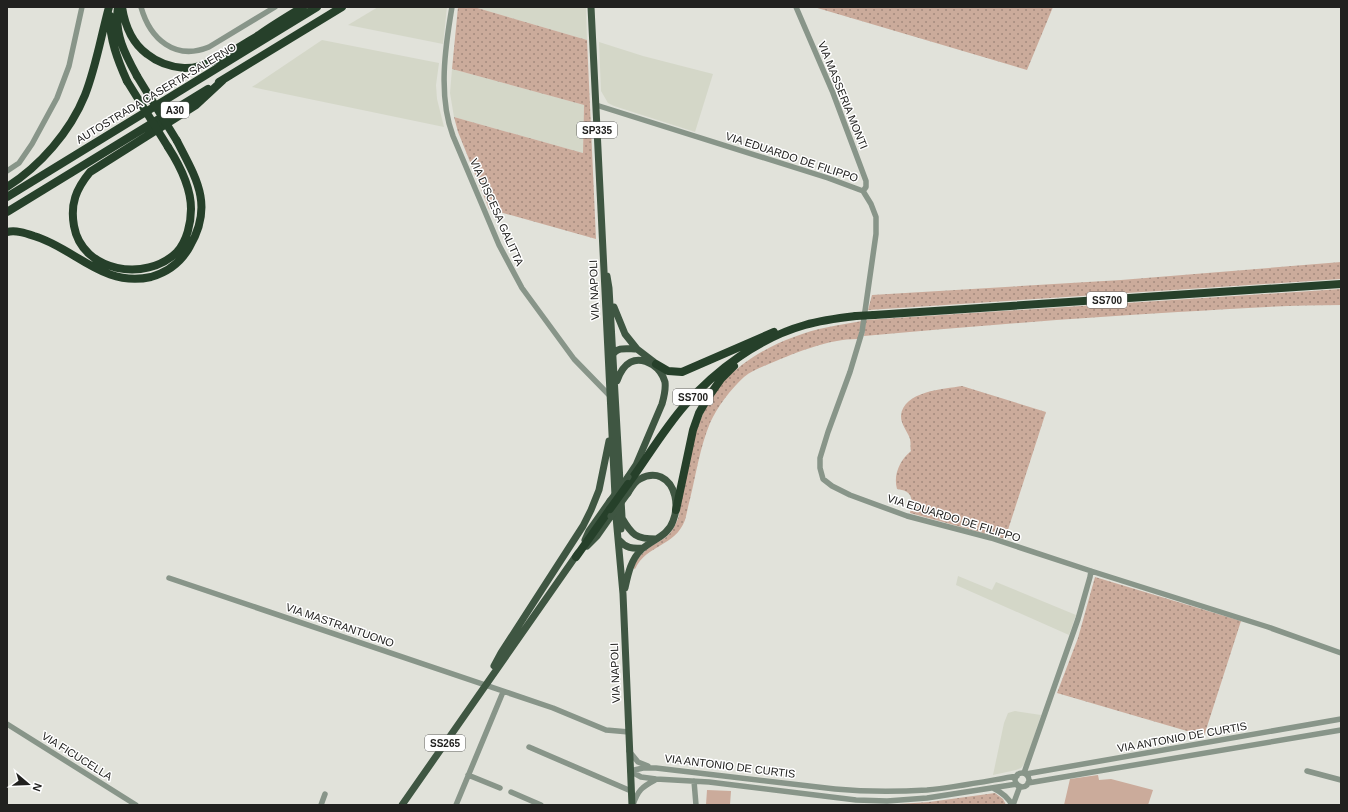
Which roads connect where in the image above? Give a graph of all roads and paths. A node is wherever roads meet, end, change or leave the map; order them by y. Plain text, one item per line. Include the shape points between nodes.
1 (82, 7) edge
2 (110, 7) edge
3 (118, 7) edge
4 (122, 7) edge
5 (141, 7) edge
6 (275, 7) edge
7 (303, 7) edge
8 (317, 7) edge
9 (342, 7) edge
10 (452, 7) edge
11 (591, 7) edge
12 (796, 7) edge
13 (223, 80) junction
14 (596, 105) junction
15 (7, 171) edge
16 (7, 187) edge
17 (863, 191) junction
18 (7, 197) edge
19 (7, 212) edge
20 (7, 232) edge
21 (603, 254) junction
22 (1341, 284) edge
23 (609, 288) junction
24 (796, 328) junction
25 (781, 334) junction
26 (636, 349) junction
27 (614, 353) junction
28 (656, 364) joint
29 (616, 384) junction
30 (610, 396) junction
31 (610, 413) junction
32 (612, 429) junction
33 (628, 480) junction
34 (610, 509) junction
35 (676, 510) junction
36 (622, 517) junction
37 (635, 536) junction
38 (656, 539) junction
39 (619, 540) junction
40 (643, 548) junction
41 (576, 557) joint
42 (1090, 571) junction
43 (170, 578) dead end
44 (623, 594) junction
45 (1341, 653) edge
46 (487, 684) junction
47 (503, 692) junction
48 (1341, 719) edge
49 (7, 724) edge
50 (1341, 730) edge
51 (629, 732) junction
52 (529, 747) dead end
53 (630, 751) junction
54 (656, 768) junction
55 (630, 771) junction
56 (1307, 771) dead end
57 (1025, 774) junction
58 (468, 775) junction
59 (1017, 776) junction
60 (656, 779) junction
61 (1341, 780) edge
62 (694, 781) junction
63 (1028, 783) junction
64 (802, 785) junction
65 (1019, 785) junction
66 (500, 788) dead end
67 (993, 788) junction
68 (631, 791) junction
69 (511, 792) dead end
70 (801, 793) junction
71 (325, 794) dead end
72 (855, 803) edge
73 (136, 805) edge
74 (321, 805) edge
75 (402, 805) edge
76 (456, 805) edge
77 (541, 805) edge
78 (632, 805) edge
79 (696, 805) edge
80 (1012, 805) edge

1 - 15 street via 63,84 43,125 19,163
2 - 13 highway, bridge via 110,25 117,60 127,81 168,147 183,173 191,208 190,224 185,239 178,251 166,261 133,270 107,265 95,258 84,249 72,218 75,196 82,183 90,172 196,105
2 - 16 highway via 91,77 75,114 44,156
3 - 20 highway, bridge via 118,29 125,56 177,141 198,184 202,209 195,237 185,255 175,265 158,275 126,278 94,269 52,243 27,234
4 - 7 highway via 124,20 141,49 154,60 184,68 211,62 228,54
5 - 6 street via 153,34 166,46 182,50 202,50 220,42
8 - 18 highway, AUTOSTRADA CASERTA-SALERNO / A30
9 - 13 highway, AUTOSTRADA CASERTA-SALERNO / A30
10 - 30 street, VIA DISCESA GALITTA via 443,80 448,123 456,143 499,245 522,288 574,359
11 - 14 main road, SP335
12 - 17 street, VIA MASSERIA MONTI via 833,93 866,181
13 - 19 highway, AUTOSTRADA CASERTA-SALERNO / A30
14 - 17 street, VIA EDUARDO DE FILIPPO
14 - 21 main road, SP335
17 - 42 street, VIA EDUARDO DE FILIPPO via 876,217 876,234 862,332 820,458 823,479 850,495 907,516 991,538
21 - 23 main road, VIA NAPOLI
21 - 30 main road, VIA NAPOLI
22 - 24 highway, SS700, bridge via 856,316
23 - 26 main road via 618,320
23 - 27 main road, VIA NAPOLI
24 - 25 highway, SS700
24 - 28 highway via 784,328 682,372 668,371
25 - 33 highway, SS700 via 747,352 706,383 686,404
25 - 35 highway via 771,344 736,365 721,379 707,399 693,430
26 - 27 main road via 619,349
26 - 28 main road
27 - 29 main road, VIA NAPOLI
27 - 31 main road via 611,359 613,392
29 - 33 main road via 622,369 635,360 655,366 665,383 662,404
29 - 36 main road, VIA NAPOLI
30 - 31 main road, VIA NAPOLI
31 - 32 main road, VIA NAPOLI
32 - 39 main road, VIA NAPOLI
32 - 46 main road via 599,490 591,510 501,653
33 - 34 highway, SS700, bridge
34 - 35 main road, bridge via 639,479 649,475 670,484 674,492
34 - 41 highway, SS700
35 - 38 main road via 669,529
36 - 37 main road
36 - 39 main road, VIA NAPOLI
37 - 38 main road
37 - 39 main road
38 - 40 main road
39 - 40 main road via 627,547
39 - 44 main road, VIA NAPOLI
40 - 44 main road via 633,562
41 - 46 main road, SS700
42 - 45 street via 1268,627
42 - 57 street via 1078,619
43 - 46 street, VIA MASTRANTUONO
44 - 51 main road, VIA NAPOLI
46 - 47 street, VIA MASTRANTUONO
46 - 75 main road, SS265
47 - 51 street, VIA MASTRANTUONO via 553,708 606,730
47 - 58 street
48 - 57 street, VIA ANTONIO DE CURTIS
49 - 73 street, VIA FICUCELLA
50 - 63 street, VIA ANTONIO DE CURTIS
51 - 53 main road, VIA NAPOLI
52 - 68 street
53 - 54 street, VIA ANTONIO DE CURTIS via 638,762
53 - 55 main road, VIA NAPOLI
54 - 55 street, VIA ANTONIO DE CURTIS
54 - 64 street, VIA ANTONIO DE CURTIS
55 - 60 street, VIA ANTONIO DE CURTIS via 641,777
55 - 68 main road, VIA NAPOLI
56 - 61 street
57 - 59 street, VIA ANTONIO DE CURTIS
57 - 63 street via 1029,779
58 - 66 street
58 - 76 street
59 - 64 street, VIA ANTONIO DE CURTIS via 940,788 889,792
59 - 65 street
60 - 62 street, VIA ANTONIO DE CURTIS
60 - 78 street via 637,793
62 - 70 street, VIA ANTONIO DE CURTIS
62 - 79 street
63 - 65 street, VIA ANTONIO DE CURTIS via 1025,786
64 - 70 street, VIA ANTONIO DE CURTIS
65 - 67 street, VIA ANTONIO DE CURTIS
65 - 80 street
67 - 72 street, VIA ANTONIO DE CURTIS via 927,798
67 - 80 street
68 - 78 main road, VIA NAPOLI
69 - 77 street
70 - 72 street, VIA ANTONIO DE CURTIS
71 - 74 street

